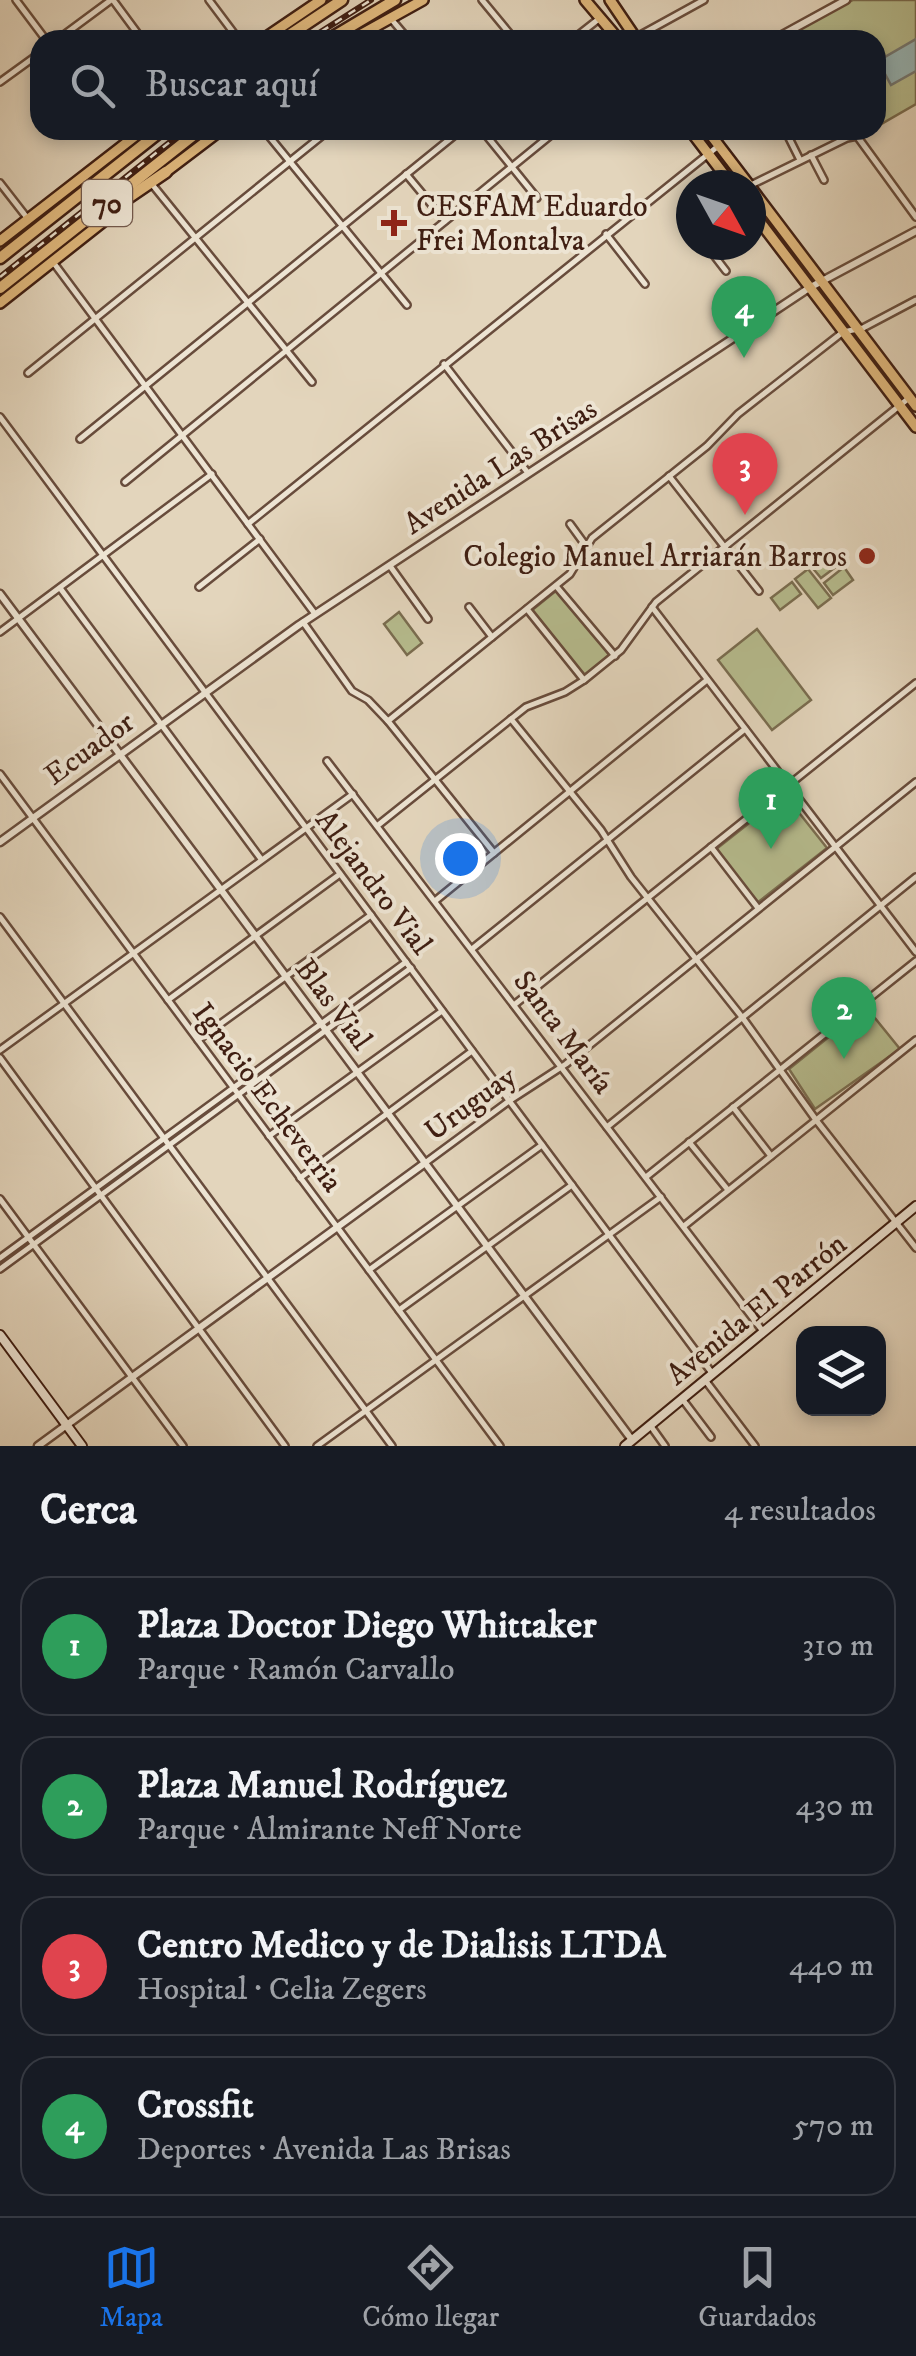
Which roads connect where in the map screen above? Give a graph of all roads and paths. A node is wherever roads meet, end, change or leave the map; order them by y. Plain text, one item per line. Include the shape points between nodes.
1 (16, 0) edge
2 (112, 0) edge
3 (209, 0) edge
4 (321, 0) edge
5 (342, 0) edge
6 (395, 0) edge
7 (422, 0) edge
8 (482, 0) edge
9 (586, 0) edge
10 (610, 0) edge
11 (704, 0) edge
12 (846, 0) edge
13 (390, 18) junction
14 (600, 18) junction
15 (38, 30) edge
16 (71, 30) edge
17 (134, 30) edge
18 (231, 30) edge
19 (277, 30) edge
20 (297, 30) edge
21 (345, 30) edge
22 (369, 30) edge
23 (400, 30) edge
24 (506, 30) edge
25 (585, 30) edge
26 (610, 30) edge
27 (630, 30) edge
28 (652, 30) edge
29 (791, 30) edge
30 (30, 60) edge
31 (0, 82) edge
32 (131, 140) edge
33 (149, 140) edge
34 (187, 140) edge
35 (207, 140) edge
36 (272, 140) edge
37 (317, 140) edge
38 (448, 140) edge
39 (490, 140) edge
40 (545, 140) edge
41 (698, 140) edge
42 (714, 140) edge
43 (790, 140) edge
44 (842, 140) edge
45 (862, 140) edge
46 (719, 146) junction
47 (708, 154) junction
48 (812, 155) junction
49 (800, 160) junction
50 (290, 162) junction
51 (512, 167) junction
52 (720, 170) edge
53 (738, 170) edge
54 (166, 172) junction
55 (406, 174) junction
56 (766, 178) edge
57 (824, 180) dead end
58 (0, 182) edge
59 (152, 183) junction
60 (536, 198) dead end
61 (766, 208) edge
62 (769, 212) junction
63 (766, 213) edge
64 (916, 217) edge
65 (28, 220) junction
66 (444, 221) junction
67 (342, 226) junction
68 (916, 230) edge
69 (606, 234) junction
70 (766, 234) edge
71 (196, 238) junction
72 (0, 241) edge
73 (0, 258) edge
74 (717, 260) edge
75 (53, 262) junction
76 (726, 272) dead end
77 (381, 273) junction
78 (15, 276) junction
79 (822, 282) junction
80 (645, 284) dead end
81 (0, 288) edge
82 (809, 288) junction
83 (916, 300) edge
84 (248, 302) junction
85 (0, 303) edge
86 (407, 306) dead end
87 (96, 318) junction
88 (859, 330) junction
89 (843, 332) junction
90 (286, 350) junction
91 (444, 364) junction
92 (28, 374) dead end
93 (312, 382) dead end
94 (146, 385) junction
95 (913, 402) edge
96 (899, 406) junction
97 (0, 417) edge
98 (916, 427) edge
99 (183, 434) junction
100 (80, 439) dead end
101 (212, 474) junction
102 (529, 474) junction
103 (669, 476) junction
104 (125, 482) dead end
105 (248, 524) junction
106 (570, 524) dead end
107 (260, 540) junction
108 (586, 546) junction
109 (723, 546) junction
110 (104, 556) junction
111 (390, 566) junction
112 (556, 586) junction
113 (60, 588) junction
114 (199, 588) dead end
115 (759, 591) dead end
116 (0, 594) edge
117 (652, 606) junction
118 (469, 607) dead end
119 (527, 609) junction
120 (316, 614) junction
121 (18, 619) junction
122 (428, 619) dead end
123 (304, 622) junction
124 (0, 632) edge
125 (492, 637) junction
126 (615, 656) junction
127 (584, 680) junction
128 (707, 680) junction
129 (913, 685) edge
130 (204, 691) junction
131 (916, 696) edge
132 (511, 718) junction
133 (388, 721) junction
134 (160, 724) junction
135 (744, 728) junction
136 (119, 754) junction
137 (327, 760) dead end
138 (0, 774) edge
139 (434, 780) junction
140 (916, 782) edge
141 (788, 786) junction
142 (570, 791) junction
143 (353, 794) junction
144 (32, 818) junction
145 (378, 826) junction
146 (306, 827) junction
147 (608, 839) junction
148 (0, 842) edge
149 (711, 847) junction
150 (835, 847) junction
151 (494, 852) junction
152 (261, 859) junction
153 (340, 874) junction
154 (916, 877) edge
155 (220, 889) junction
156 (648, 898) junction
157 (435, 901) junction
158 (880, 906) junction
159 (759, 909) junction
160 (371, 915) junction
161 (0, 917) edge
162 (255, 936) junction
163 (472, 949) junction
164 (133, 952) junction
165 (916, 952) edge
166 (696, 959) junction
167 (916, 961) edge
168 (408, 965) junction
169 (286, 976) junction
170 (168, 1000) junction
171 (64, 1003) junction
172 (514, 1005) junction
173 (442, 1010) junction
174 (742, 1017) junction
175 (323, 1027) junction
176 (198, 1040) junction
177 (916, 1040) edge
178 (0, 1050) edge
179 (472, 1051) junction
180 (0, 1058) edge
181 (562, 1067) junction
182 (780, 1070) junction
183 (358, 1072) junction
184 (233, 1088) junction
185 (238, 1094) junction
186 (509, 1100) junction
187 (733, 1108) junction
188 (388, 1113) junction
189 (816, 1120) junction
190 (607, 1126) junction
191 (269, 1136) junction
192 (168, 1141) junction
193 (689, 1142) junction
194 (542, 1145) junction
195 (772, 1156) junction
196 (425, 1163) junction
197 (646, 1177) junction
198 (300, 1178) junction
199 (572, 1185) junction
200 (96, 1188) junction
201 (728, 1190) junction
202 (101, 1195) junction
203 (661, 1197) junction
204 (0, 1199) edge
205 (458, 1206) junction
206 (916, 1206) edge
207 (897, 1222) junction
208 (684, 1226) junction
209 (337, 1228) junction
210 (609, 1235) junction
211 (28, 1238) junction
212 (34, 1244) junction
213 (487, 1246) junction
214 (916, 1248) edge
215 (0, 1258) edge
216 (0, 1269) edge
217 (369, 1270) junction
218 (269, 1278) junction
219 (524, 1296) junction
220 (399, 1310) junction
221 (199, 1328) junction
222 (764, 1332) junction
223 (0, 1335) edge
224 (436, 1360) junction
225 (708, 1377) junction
226 (132, 1378) junction
227 (682, 1399) junction
228 (366, 1410) junction
229 (67, 1425) junction
230 (650, 1426) junction
231 (711, 1437) dead end
232 (628, 1443) edge
233 (38, 1446) edge
234 (82, 1446) edge
235 (184, 1446) edge
236 (285, 1446) edge
237 (317, 1446) edge
238 (392, 1446) edge
239 (500, 1446) edge
240 (665, 1446) edge
241 (755, 1446) edge

1 - 15 street
2 - 16 street
2 - 17 street
3 - 18 street
4 - 19 main road
5 - 20 highway
6 - 21 highway
7 - 13 main road
8 - 24 street
9 - 14 main road
10 - 27 main road
11 - 28 street
12 - 29 street
13 - 22 main road
13 - 23 street
14 - 25 street
14 - 26 main road
30 - 31 street
32 - 65 main road
33 - 73 highway, 70
34 - 78 highway, 70
35 - 54 main road
36 - 50 street
37 - 50 street
38 - 55 street
39 - 51 street
40 - 51 street
41 - 47 main road
42 - 46 main road
43 - 49 street
44 - 48 street
45 - 64 street
46 - 47 street
46 - 53 main road
47 - 52 main road
47 - 69 street
48 - 49 street
48 - 57 street
49 - 56 street
50 - 67 street
50 - 71 street
51 - 60 street
51 - 66 street
54 - 59 main road
54 - 78 highway
55 - 66 street
55 - 67 street
58 - 65 street
59 - 71 street
59 - 75 main road
61 - 62 main road
62 - 63 street
62 - 79 main road
65 - 72 main road
66 - 77 street
67 - 77 street
67 - 84 street
68 - 79 street, Avenida Las Brisas
69 - 80 street
69 - 91 street
70 - 82 main road
71 - 84 street
71 - 87 street
74 - 76 street
75 - 85 main road
75 - 87 street
77 - 86 street
77 - 90 street
78 - 81 highway, 70
79 - 82 street, Avenida Las Brisas
79 - 88 main road
82 - 89 main road
82 - 102 street, Avenida Las Brisas
83 - 88 street
84 - 90 street
84 - 94 street
87 - 92 street
87 - 94 street
88 - 89 street
88 - 95 main road
89 - 96 main road
89 - 103 street
90 - 93 street
90 - 99 street
91 - 102 street
91 - 105 street
94 - 99 street
94 - 100 street
95 - 96 street
96 - 98 main road
96 - 109 street
97 - 110 street, Alejandro Vial
99 - 101 street
99 - 104 street
101 - 105 street
101 - 110 street
102 - 111 street, Avenida Las Brisas
103 - 108 street
103 - 109 street
105 - 107 street
106 - 108 street
107 - 114 street
107 - 120 street
108 - 112 street
109 - 115 street
109 - 117 street
110 - 113 street
110 - 130 street, Alejandro Vial
111 - 120 street, Avenida Las Brisas
111 - 122 street
112 - 119 street
112 - 126 street
113 - 121 street
113 - 134 street
116 - 121 street, Blas Vial
117 - 126 street
117 - 128 street
118 - 125 street
119 - 125 street
119 - 127 street
120 - 123 street, Avenida Las Brisas
121 - 124 street
121 - 136 street, Blas Vial
123 - 130 street, Avenida Las Brisas
123 - 133 street via 352,691
125 - 133 street
126 - 127 street
127 - 132 street
128 - 135 street
128 - 142 street
129 - 131 street
129 - 141 street
130 - 134 street, Ecuador
130 - 146 street, Alejandro Vial
132 - 139 street
132 - 142 street
133 - 139 street
134 - 136 street, Ecuador
134 - 152 street
135 - 141 street
135 - 147 street
136 - 144 street, Ecuador
136 - 155 street, Blas Vial
137 - 143 street, Santa María
138 - 144 street, Ignacio Echeverria
139 - 145 street
139 - 151 street
140 - 150 street, Uruguay
141 - 149 street
141 - 150 street
142 - 147 street
142 - 151 street
143 - 145 street, Santa María
143 - 146 street
144 - 148 street, Ecuador
144 - 164 street, Ignacio Echeverria
145 - 157 street, Santa María
146 - 152 street
146 - 153 street, Alejandro Vial
147 - 156 street
147 - 163 street
149 - 156 street
149 - 159 street
150 - 158 street
150 - 159 street, Uruguay
151 - 157 street
152 - 155 street
153 - 160 street, Alejandro Vial
153 - 162 street
154 - 158 street
155 - 162 street, Blas Vial
155 - 164 street
156 - 166 street
156 - 172 street
157 - 163 street, Santa María
158 - 165 street
158 - 174 street
159 - 166 street, Uruguay
160 - 168 street, Alejandro Vial
160 - 169 street
161 - 171 street
162 - 169 street, Blas Vial
162 - 170 street
163 - 172 street, Santa María
164 - 170 street, Ignacio Echeverria
164 - 171 street
166 - 174 street
166 - 181 street, Uruguay
167 - 182 street
168 - 173 street, Alejandro Vial
168 - 175 street
169 - 175 street, Blas Vial
169 - 176 street
170 - 176 street, Ignacio Echeverria
171 - 178 street
171 - 192 street
172 - 181 street, Santa María
173 - 179 street, Alejandro Vial
173 - 183 street
174 - 182 street
174 - 190 street
175 - 183 street, Blas Vial
175 - 184 street
175 - 185 street
176 - 184 street, Ignacio Echeverria
177 - 189 street
179 - 186 street, Alejandro Vial
179 - 188 street
180 - 200 street
181 - 186 street, Uruguay
181 - 190 street, Santa María
182 - 187 street
182 - 189 street
183 - 188 street, Blas Vial
183 - 191 street
184 - 185 street, Ignacio Echeverria
184 - 192 street
185 - 191 street, Ignacio Echeverria
185 - 192 street
186 - 194 street, Alejandro Vial
186 - 196 street, Uruguay
187 - 193 street
187 - 195 street
188 - 196 street, Blas Vial
188 - 198 street
189 - 195 street
189 - 207 street
190 - 197 street, Santa María
191 - 198 street, Ignacio Echeverria
192 - 200 street
192 - 202 street
192 - 218 street
193 - 197 street
193 - 201 street
194 - 199 street, Alejandro Vial
194 - 205 street
195 - 201 street
196 - 205 street, Blas Vial
196 - 209 street, Uruguay
197 - 203 street, Santa María
198 - 209 street, Ignacio Echeverria
199 - 210 street, Alejandro Vial
199 - 213 street
200 - 202 street
200 - 211 street
201 - 208 street
202 - 212 street
202 - 221 street
203 - 208 street, Santa María
203 - 210 street
204 - 211 street
205 - 213 street, Blas Vial
205 - 217 street
206 - 207 main road, Avenida El Parrón
207 - 214 street
207 - 222 main road, Avenida El Parrón
208 - 222 street, Santa María
209 - 217 street, Ignacio Echeverria
209 - 218 street, Uruguay
210 - 219 street
210 - 225 street, Alejandro Vial
211 - 212 street
211 - 215 street
212 - 216 street
212 - 226 street
213 - 219 street, Blas Vial
213 - 220 street
217 - 220 street, Ignacio Echeverria
218 - 221 street, Uruguay
218 - 228 street
219 - 224 street
219 - 232 street, Blas Vial
220 - 224 street, Ignacio Echeverria
221 - 226 street, Uruguay
221 - 236 street
222 - 225 main road, Avenida El Parrón
223 - 229 main road
224 - 228 street
224 - 239 street, Ignacio Echeverria
225 - 227 main road, Avenida El Parrón
225 - 241 street, Alejandro Vial
226 - 229 street, Uruguay
226 - 235 street
227 - 230 main road, Avenida El Parrón
227 - 231 street
228 - 237 street
228 - 238 street
229 - 233 street, Uruguay
229 - 234 main road
230 - 232 main road, Avenida El Parrón
230 - 240 street

